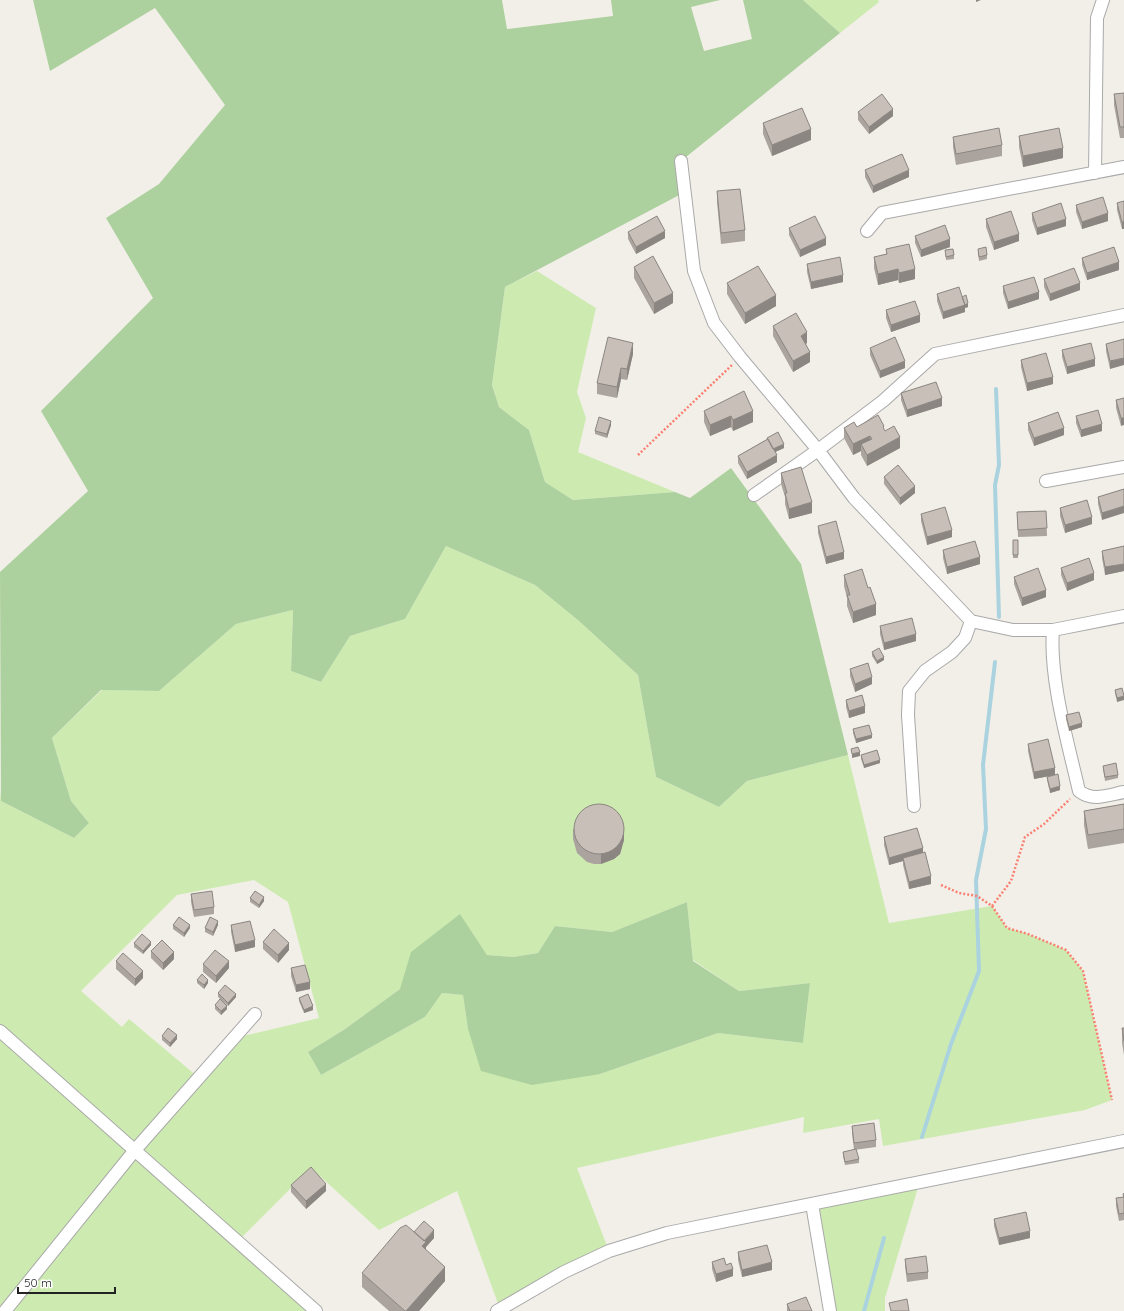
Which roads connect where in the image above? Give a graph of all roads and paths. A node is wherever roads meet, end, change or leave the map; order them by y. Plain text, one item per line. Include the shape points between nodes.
1 (1103, 0) edge
2 (681, 161) dead end
3 (1124, 168) edge
4 (1095, 173) junction
5 (867, 232) dead end
6 (1124, 315) edge
7 (740, 357) junction
8 (818, 450) junction
9 (638, 455) dead end
10 (1124, 466) edge
11 (1046, 481) dead end
12 (754, 495) dead end
13 (1124, 616) edge
14 (971, 621) junction
15 (1053, 630) junction
16 (1080, 791) junction
17 (1124, 792) edge
18 (914, 806) dead end
19 (941, 886) dead end
20 (992, 906) junction
21 (255, 1014) dead end
22 (0, 1031) edge
23 (1112, 1100) dead end
24 (1124, 1141) edge
25 (135, 1150) junction
26 (812, 1204) junction
27 (5, 1311) edge
28 (316, 1311) edge
29 (497, 1311) edge
30 (830, 1311) edge

1 - 4 street via 1097,18
2 - 7 street via 694,271 714,323
3 - 4 street
4 - 5 street via 882,213
6 - 8 street via 935,354 883,401
7 - 8 street
7 - 9 path
8 - 12 street
8 - 14 street via 854,498
10 - 11 street
13 - 15 street
14 - 15 street via 1013,630
14 - 18 street via 965,638 952,652 925,671 909,691 908,715
15 - 16 street via 1051,649
16 - 17 street via 1087,797
16 - 20 path via 1044,824 1025,837 1011,881
19 - 20 path via 976,896
20 - 23 path via 1007,928 1066,950 1083,971
21 - 25 street
22 - 25 street
24 - 26 street
25 - 27 street
25 - 28 street
26 - 29 street via 667,1233 609,1251 564,1272
26 - 30 street

